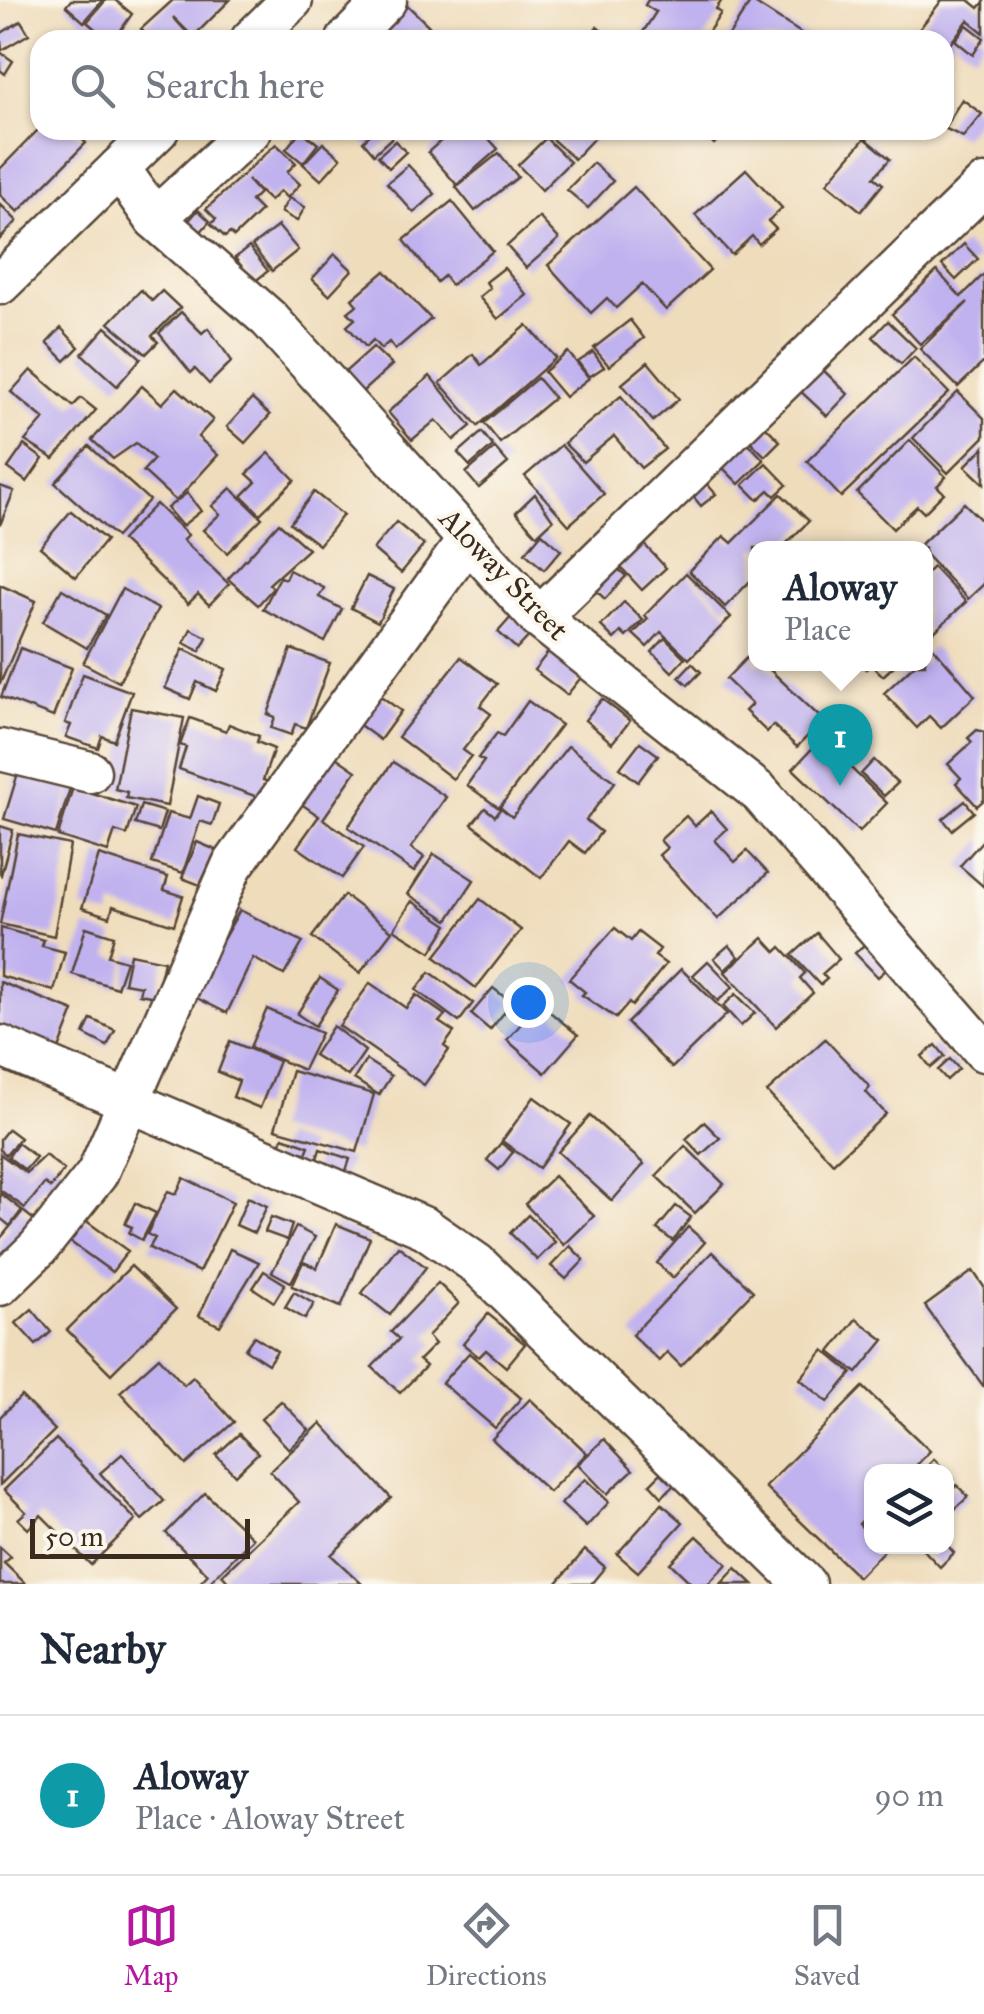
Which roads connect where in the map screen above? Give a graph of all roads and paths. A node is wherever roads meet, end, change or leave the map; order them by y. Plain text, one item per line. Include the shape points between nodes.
1 (292, 0) edge
2 (386, 0) edge
3 (261, 30) edge
4 (356, 30) edge
5 (148, 140) edge
6 (240, 140) edge
7 (119, 168) junction
8 (984, 186) edge
9 (155, 219) junction
10 (0, 284) edge
11 (468, 540) junction
12 (540, 618) junction
13 (0, 750) edge
14 (90, 772) dead end
15 (978, 1033) edge
16 (0, 1046) edge
17 (126, 1101) junction
18 (0, 1285) edge
19 (805, 1584) edge

1 - 3 street
2 - 4 street
5 - 7 street
6 - 9 street
7 - 9 street, Aloway Street
7 - 10 street
8 - 12 street
9 - 11 street, Aloway Street via 269,319
11 - 12 street, Aloway Street
11 - 17 street via 232,866
12 - 15 street, Aloway Street via 760,792
13 - 14 street
16 - 17 street
17 - 18 street via 98,1174
17 - 19 street via 425,1228 477,1264

